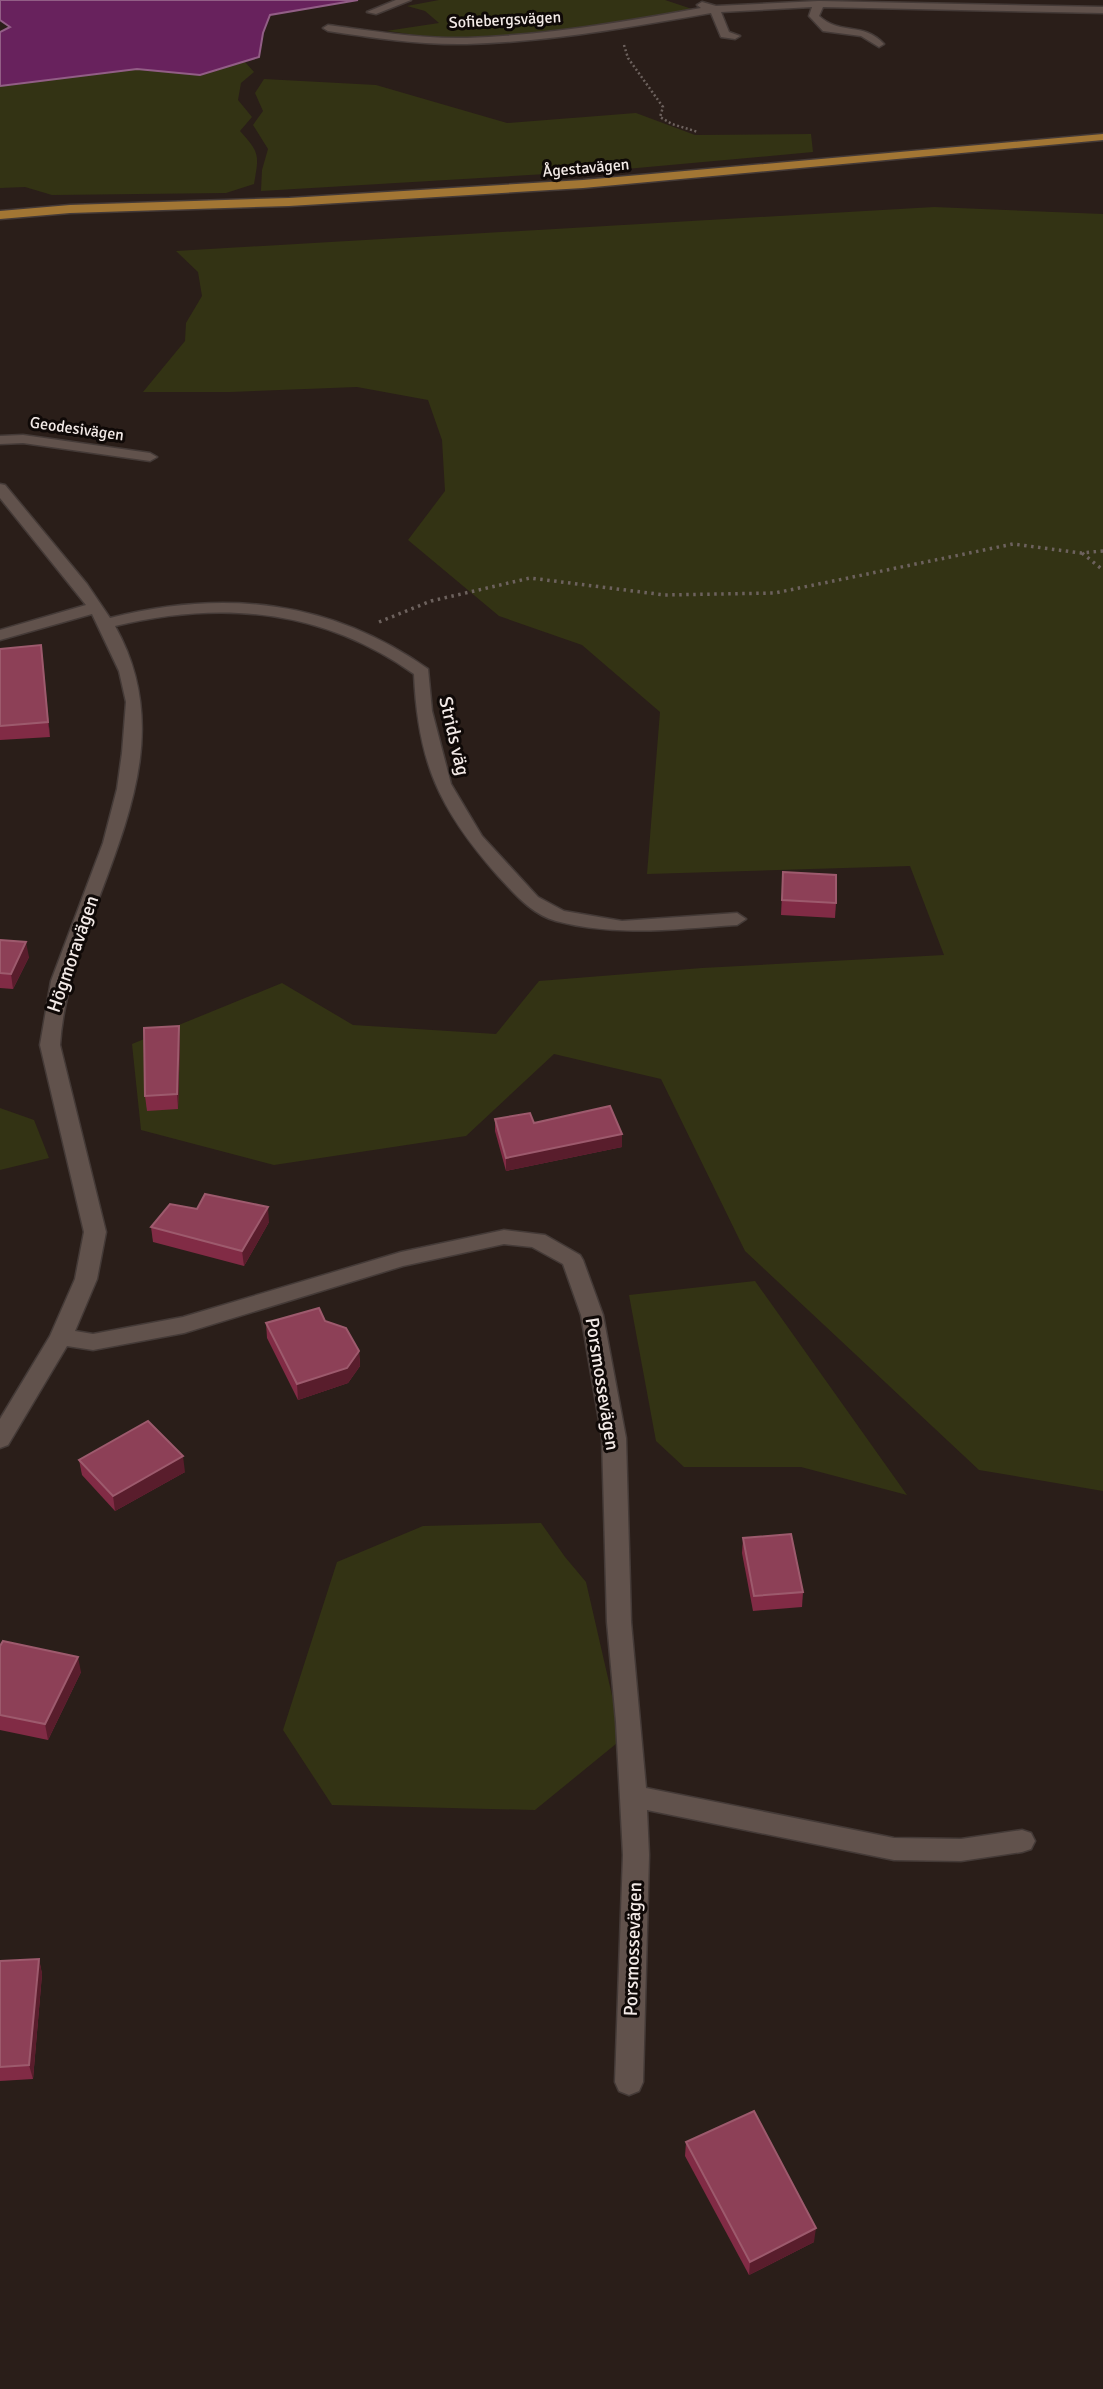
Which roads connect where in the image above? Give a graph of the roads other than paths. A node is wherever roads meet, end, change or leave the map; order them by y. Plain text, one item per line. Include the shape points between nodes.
1 (406, 0) edge
2 (685, 0) edge
3 (819, 4) junction
4 (715, 9) junction
5 (1103, 10) edge
6 (372, 12) dead end
7 (328, 28) dead end
8 (734, 36) dead end
9 (879, 44) dead end
10 (1103, 137) edge
11 (0, 204) edge
12 (70, 209) junction
13 (0, 215) edge
14 (0, 440) edge
15 (150, 457) dead end
16 (0, 488) edge
17 (100, 616) junction
18 (0, 635) edge
19 (737, 919) dead end
20 (61, 1337) junction
21 (0, 1439) edge
22 (632, 1796) junction
23 (1022, 1841) dead end
24 (629, 2082) dead end

1 - 6 street
2 - 4 street
3 - 4 street, Sofiebergsvägen
3 - 5 street, Sofiebergsvägen
3 - 9 street via 814,16 827,29 864,33
4 - 7 street, Sofiebergsvägen via 618,26 465,41
4 - 8 street via 726,35
10 - 12 main road, Ågestavägen via 559,186
11 - 12 main road, Ågestavägen
12 - 13 main road, Ågestavägen
14 - 15 street, Geodesivägen via 23,439
16 - 17 street, Högmoravägen
17 - 18 street, Strids väg
17 - 19 street, Strids väg via 217,608 302,615 395,650 422,672 424,711 442,784 476,839 531,901 559,916 622,928
17 - 20 street, Högmoravägen via 121,656 134,702 130,771 112,846 68,956 50,1018 50,1045 96,1232 86,1279
20 - 21 street, Högmoravägen
20 - 22 street, Porsmossevägen via 93,1342 184,1325 401,1259 504,1237 537,1240 572,1260 592,1315 614,1438 619,1622
22 - 23 street via 894,1849 961,1850
22 - 24 street, Porsmossevägen via 636,1855

